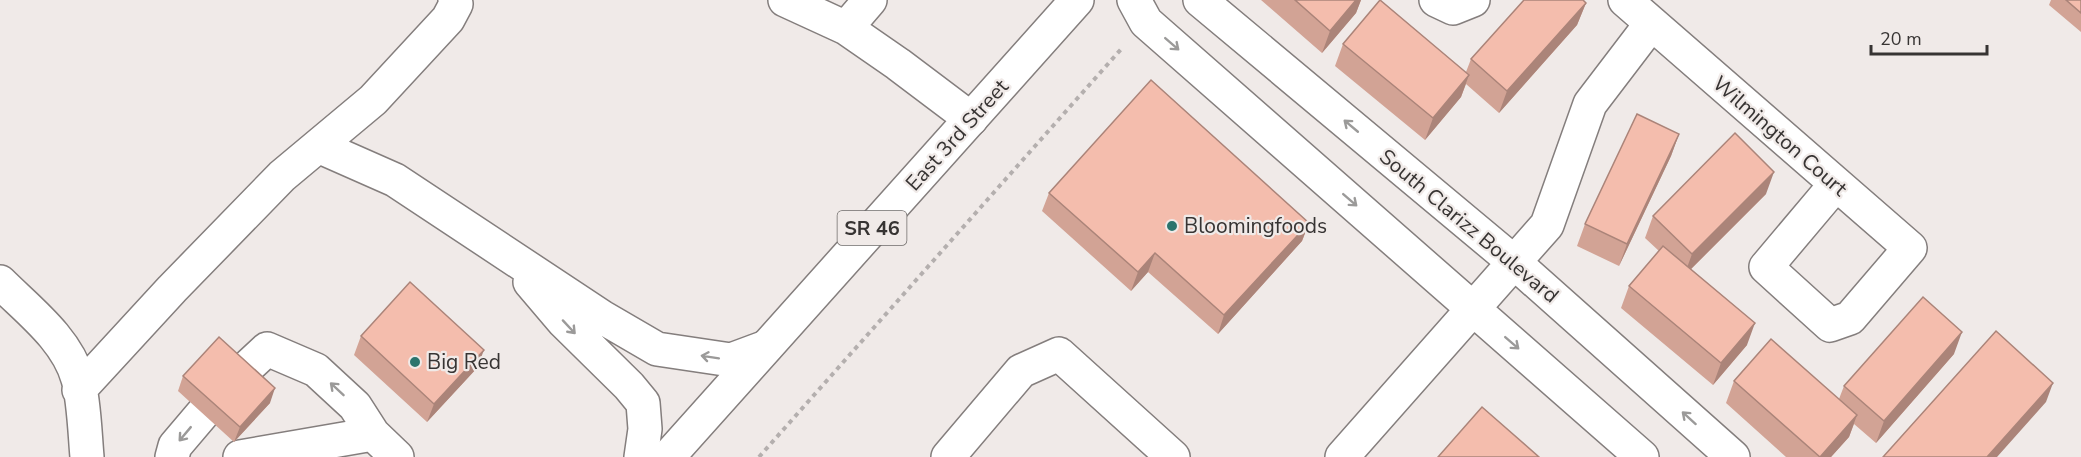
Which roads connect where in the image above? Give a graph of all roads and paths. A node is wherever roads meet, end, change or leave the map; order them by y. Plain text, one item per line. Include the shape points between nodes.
1 (455, 0) edge
2 (785, 0) edge
3 (870, 0) edge
4 (1077, 0) edge
5 (1134, 0) edge
6 (1200, 0) edge
7 (1436, 0) edge
8 (1473, 0) edge
9 (1625, 0) edge
10 (1651, 24) junction
11 (846, 28) junction
12 (1111, 62) dead end
13 (971, 119) junction
14 (318, 146) junction
15 (1836, 184) junction
16 (504, 251) junction
17 (1515, 263) junction
18 (0, 282) edge
19 (1473, 309) junction
20 (766, 347) junction
21 (239, 375) edge
22 (80, 390) junction
23 (203, 413) edge
24 (374, 434) junction
25 (87, 457) edge
26 (172, 457) edge
27 (240, 457) edge
28 (397, 457) edge
29 (641, 457) edge
30 (668, 457) edge
31 (759, 457) edge
32 (948, 457) edge
33 (1173, 457) edge
34 (1342, 457) edge
35 (1642, 457) edge
36 (1733, 457) edge

1 - 14 main road via 448,19 373,100
2 - 11 main road
3 - 11 main road
4 - 13 main road, East 3rd Street / SR 46
5 -> 19 main road via 1146,21
17 -> 6 main road, South Clarizz Boulevard
7 - 8 main road via 1453,8
9 - 10 main road, Wilmington Court
10 - 15 main road, Wilmington Court
10 - 17 main road via 1590,104 1547,225
11 - 13 main road
12 - 31 path
13 - 20 main road, East 3rd Street / SR 46
14 - 16 main road via 395,180
14 - 22 main road via 282,176
15 - 15 main road, Wilmington Court via 1910,248 1850,318 1830,325 1766,267
20 -> 16 main road via 731,360 657,349
16 -> 29 main road via 564,322 642,403 645,429
17 - 19 main road
36 -> 17 main road, South Clarizz Boulevard
18 - 22 main road via 64,349
19 - 34 main road
19 -> 35 main road
20 - 30 main road, East 3rd Street / SR 46
24 -> 21 main road via 355,406 316,370 267,349
22 - 25 main road
23 -> 26 main road via 175,446
24 - 27 main road
24 - 28 main road
32 - 33 main road via 1021,371 1059,354

